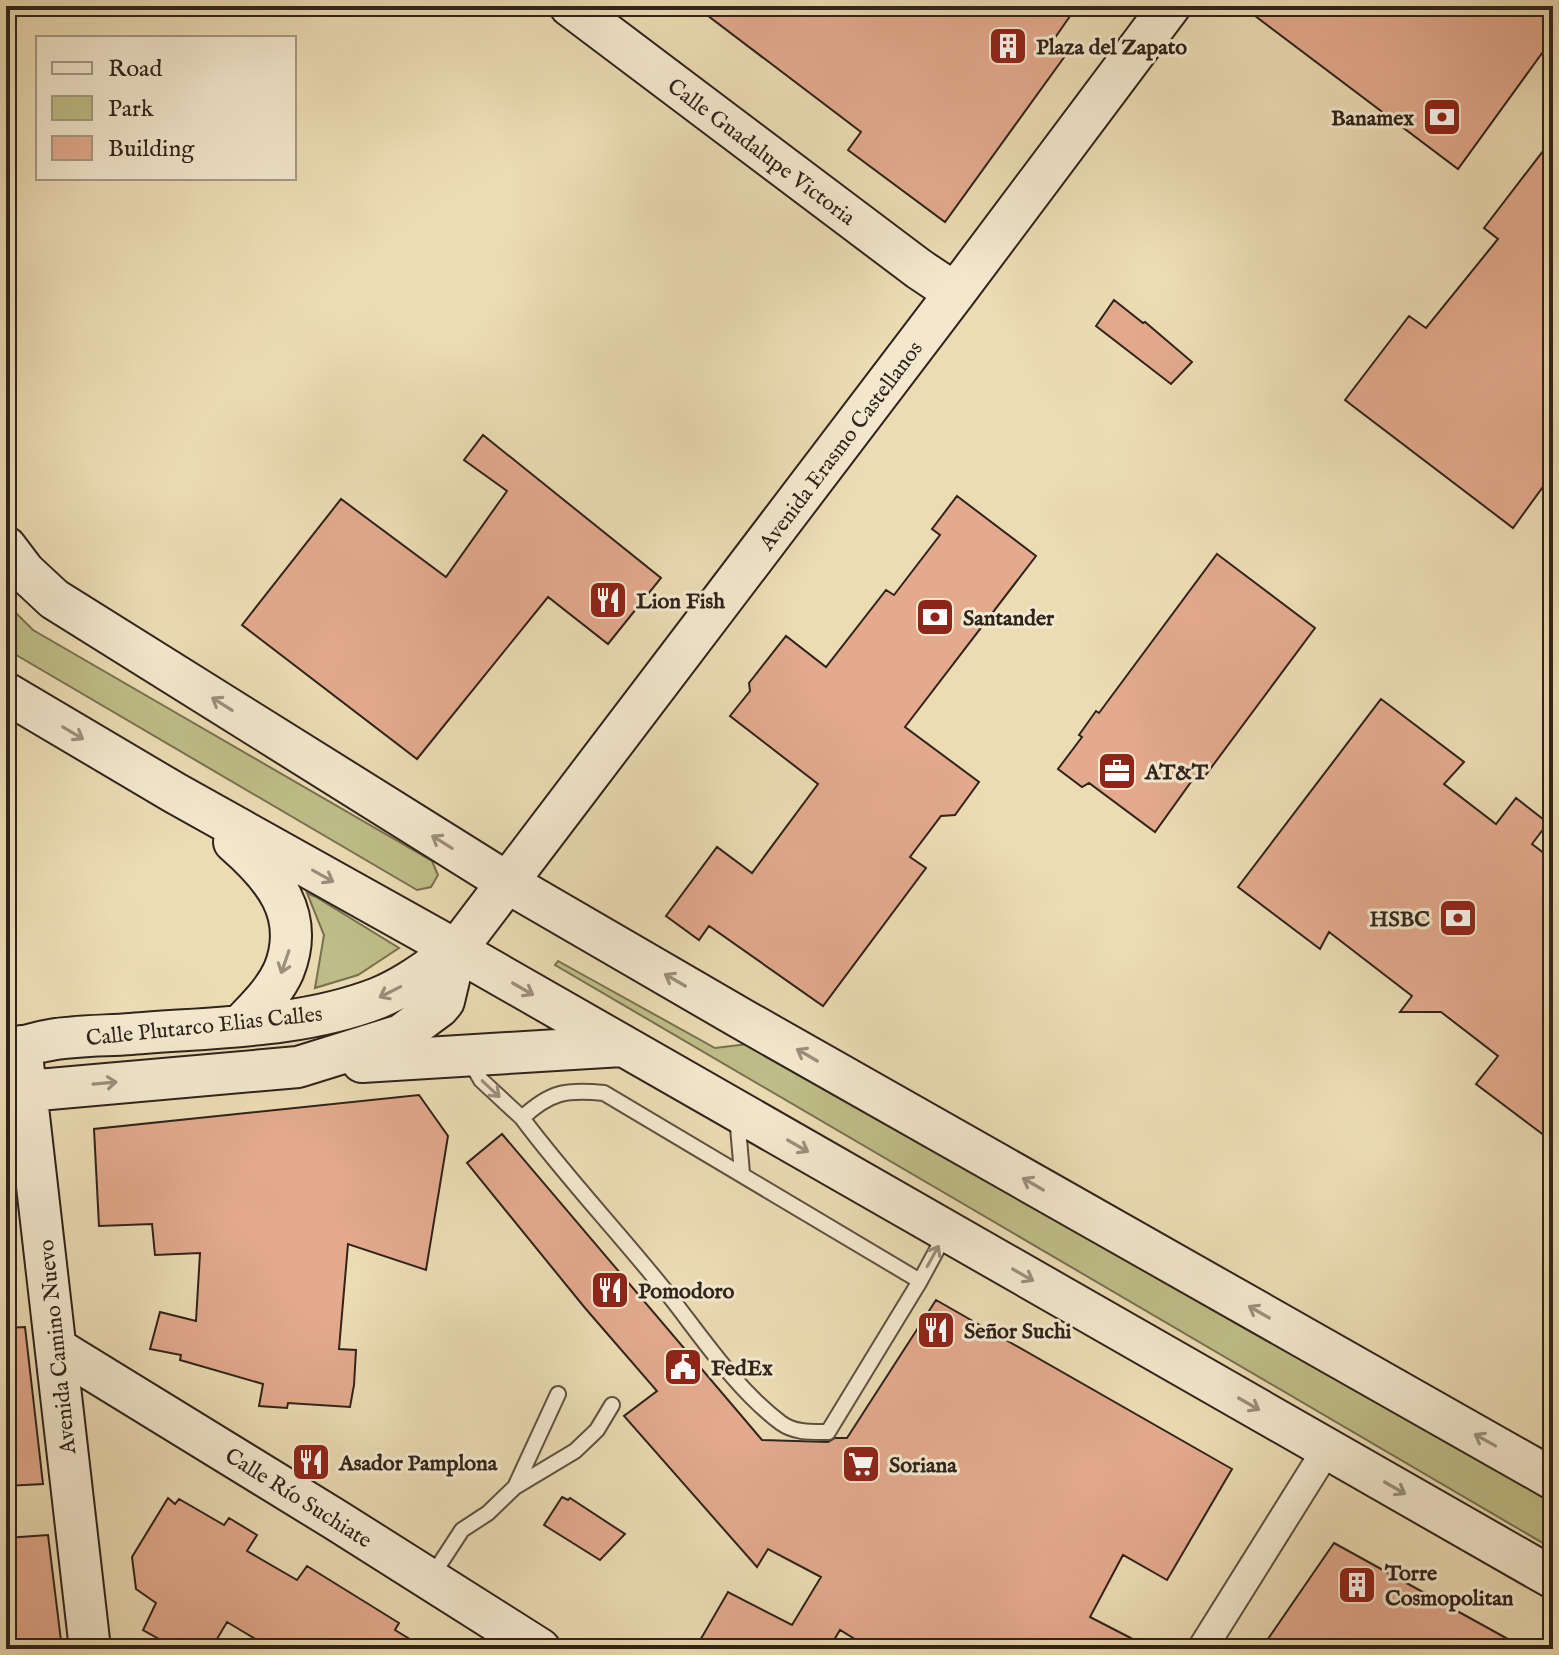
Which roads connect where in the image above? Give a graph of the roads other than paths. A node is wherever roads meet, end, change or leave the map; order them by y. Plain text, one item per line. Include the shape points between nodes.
1 (570, 6) edge
2 (1170, 6) edge
3 (955, 293) junction
4 (6, 547) edge
5 (6, 693) edge
6 (175, 793) junction
7 (508, 883) junction
8 (456, 950) junction
9 (242, 1024) junction
10 (622, 1046) junction
11 (14, 1050) edge
12 (467, 1055) junction
13 (298, 1067) junction
14 (17, 1088) edge
15 (737, 1111) junction
16 (522, 1118) junction
17 (742, 1173) junction
18 (947, 1232) junction
19 (920, 1281) junction
20 (56, 1348) junction
21 (558, 1394) dead end
22 (612, 1405) dead end
23 (1327, 1449) junction
24 (1553, 1479) edge
25 (515, 1487) junction
26 (1553, 1578) edge
27 (430, 1579) junction
28 (98, 1643) edge
29 (540, 1649) edge
30 (1202, 1649) edge

1 - 3 main road, Calle Guadalupe Victoria
2 - 3 main road, Avenida Erasmo Castellanos
3 - 7 main road, Avenida Erasmo Castellanos
7 -> 4 main road via 54,599
5 -> 6 main road
6 -> 8 main road
6 -> 9 main road via 268,873 290,920 283,972
7 - 8 main road, Avenida Erasmo Castellanos
24 -> 7 main road
8 -> 9 main road, Calle Plutarco Elias Calles via 380,997 292,1019
8 -> 10 main road
8 - 13 main road, Calle Plutarco Elias Calles via 439,1007 401,1035
9 - 11 main road, Calle Plutarco Elias Calles via 68,1039
10 - 12 main road
10 - 15 main road
11 - 14 main road, Avenida Camino Nuevo
12 - 13 main road
12 -> 16 lane via 481,1080
14 -> 13 main road, Calle Plutarco Elias Calles
14 - 20 main road, Avenida Camino Nuevo
15 - 17 lane
15 -> 18 main road
16 - 17 lane via 556,1094 604,1093
16 - 19 lane via 710,1351 782,1424 802,1432 828,1432
17 - 19 lane
19 -> 18 lane
18 -> 23 main road
20 - 27 main road, Calle Río Suchiate
20 - 28 main road, Avenida Camino Nuevo
21 - 25 lane
22 - 25 lane via 575,1451
23 -> 26 main road
23 - 30 street
25 - 27 lane via 462,1530
27 - 29 main road, Calle Río Suchiate

